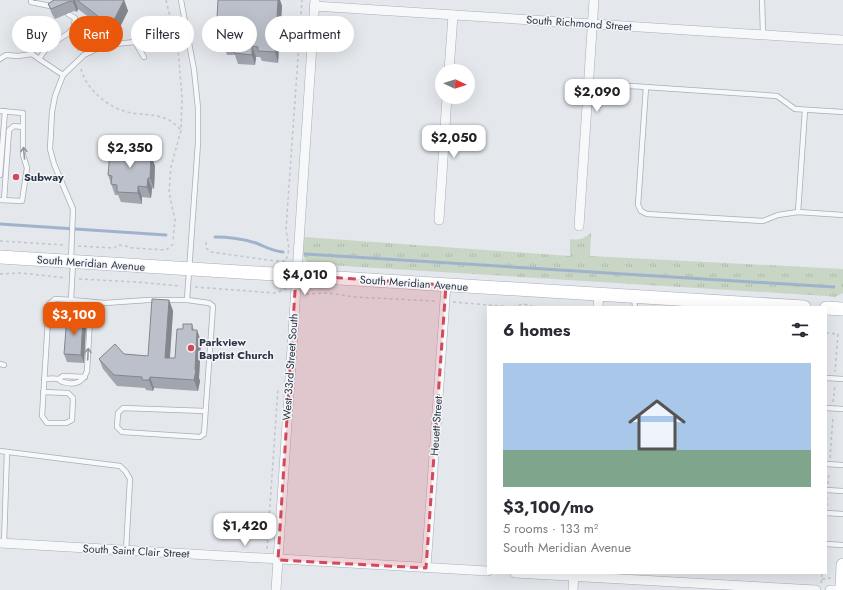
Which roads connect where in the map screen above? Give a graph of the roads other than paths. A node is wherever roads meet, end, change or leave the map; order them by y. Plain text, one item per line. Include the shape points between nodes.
1 (31, 0) edge
2 (181, 0) edge
3 (594, 0) edge
4 (762, 0) edge
5 (315, 3) edge
6 (60, 9) edge
7 (68, 14) dead end
8 (453, 15) junction
9 (592, 23) junction
10 (763, 34) junction
11 (843, 40) edge
12 (32, 54) joint
13 (144, 57) dead end
14 (0, 59) edge
15 (39, 59) junction
16 (450, 64) edge
17 (63, 75) junction
18 (646, 87) junction
19 (588, 90) junction
20 (447, 104) edge
21 (805, 110) junction
22 (2, 111) edge
23 (843, 112) edge
24 (23, 127) junction
25 (0, 175) edge
26 (2, 200) edge
27 (798, 212) junction
28 (843, 215) edge
29 (439, 220) dead end
30 (579, 226) dead end
31 (0, 257) edge
32 (72, 262) junction
33 (188, 269) junction
34 (296, 275) junction
35 (446, 285) junction
36 (71, 300) junction
37 (187, 300) junction
38 (599, 301) edge
39 (91, 302) junction
40 (635, 302) edge
41 (727, 305) edge
42 (762, 306) edge
43 (827, 308) edge
44 (843, 309) edge
45 (827, 378) edge
46 (44, 379) junction
47 (843, 379) edge
48 (43, 392) junction
49 (827, 408) edge
50 (843, 409) edge
51 (205, 411) junction
52 (0, 451) edge
53 (7, 452) junction
54 (828, 464) edge
55 (843, 465) edge
56 (827, 490) edge
57 (843, 491) edge
58 (827, 513) edge
59 (843, 514) edge
60 (2, 544) edge
61 (827, 544) edge
62 (843, 545) edge
63 (126, 551) junction
64 (278, 560) junction
65 (843, 565) edge
66 (426, 568) junction
67 (487, 572) edge
68 (544, 574) edge
69 (574, 575) edge
70 (819, 587) edge
71 (276, 590) edge
72 (573, 590) edge
73 (830, 590) edge
74 (842, 590) edge

1 - 6 lane
2 - 33 lane via 198,108 198,143
3 - 9 street
4 - 10 lane
5 - 8 street, South Richmond Street
5 - 34 street, West 33rd Street South
7 - 15 lane via 75,18 74,27 48,46
8 - 9 street, South Richmond Street
8 - 16 street
9 - 10 street, South Richmond Street
9 - 19 street
10 - 11 street, South Richmond Street
12 - 14 lane via 6,55
12 - 15 lane
13 - 17 lane via 136,42 105,45 78,59
15 - 17 lane
17 - 32 lane via 52,112 50,149 73,209
18 - 19 lane
18 - 21 lane via 777,96 795,109
18 - 27 lane via 638,205 641,211 647,214 763,221 778,215
19 - 30 street
20 - 29 street
21 - 23 lane
21 - 27 lane
22 - 24 lane via 23,113
22 - 25 lane
24 - 26 lane via 14,126 9,130
26 -> 24 lane via 22,201 27,168 23,156
27 - 28 lane
31 - 32 main road, South Meridian Avenue
32 - 33 main road, South Meridian Avenue
32 - 36 lane
33 - 34 main road, South Meridian Avenue
33 - 37 lane
34 - 35 main road, South Meridian Avenue
34 - 64 street, West 33rd Street South
35 - 38 main road, South Meridian Avenue
35 - 66 street, Heuett Street
36 - 39 lane
36 - 46 lane via 55,299 49,304
37 - 39 lane
37 - 51 lane via 209,303 213,306
38 - 40 main road, South Meridian Avenue
46 -> 39 lane via 76,383 85,377
40 - 41 main road, South Meridian Avenue
41 - 42 main road, South Meridian Avenue
43 - 44 main road
45 - 47 lane
46 - 48 lane
48 - 48 lane via 42,416 47,422 66,423 72,420 73,398 68,393
49 - 50 lane
51 - 51 lane via 204,434 200,437 122,432 117,427 118,413 123,408
52 - 53 lane
53 - 60 lane
53 - 63 lane via 120,466 130,479
54 - 55 lane
56 - 57 lane
58 - 59 lane
60 - 63 street, South Saint Clair Street
61 - 62 lane
63 - 64 street, South Saint Clair Street
64 - 66 street, South Saint Clair Street
64 - 71 street, West 33rd Street South
65 - 74 main road
66 - 67 street, South Saint Clair Street
68 - 69 street
69 - 70 street
69 - 72 street
73 - 74 street

